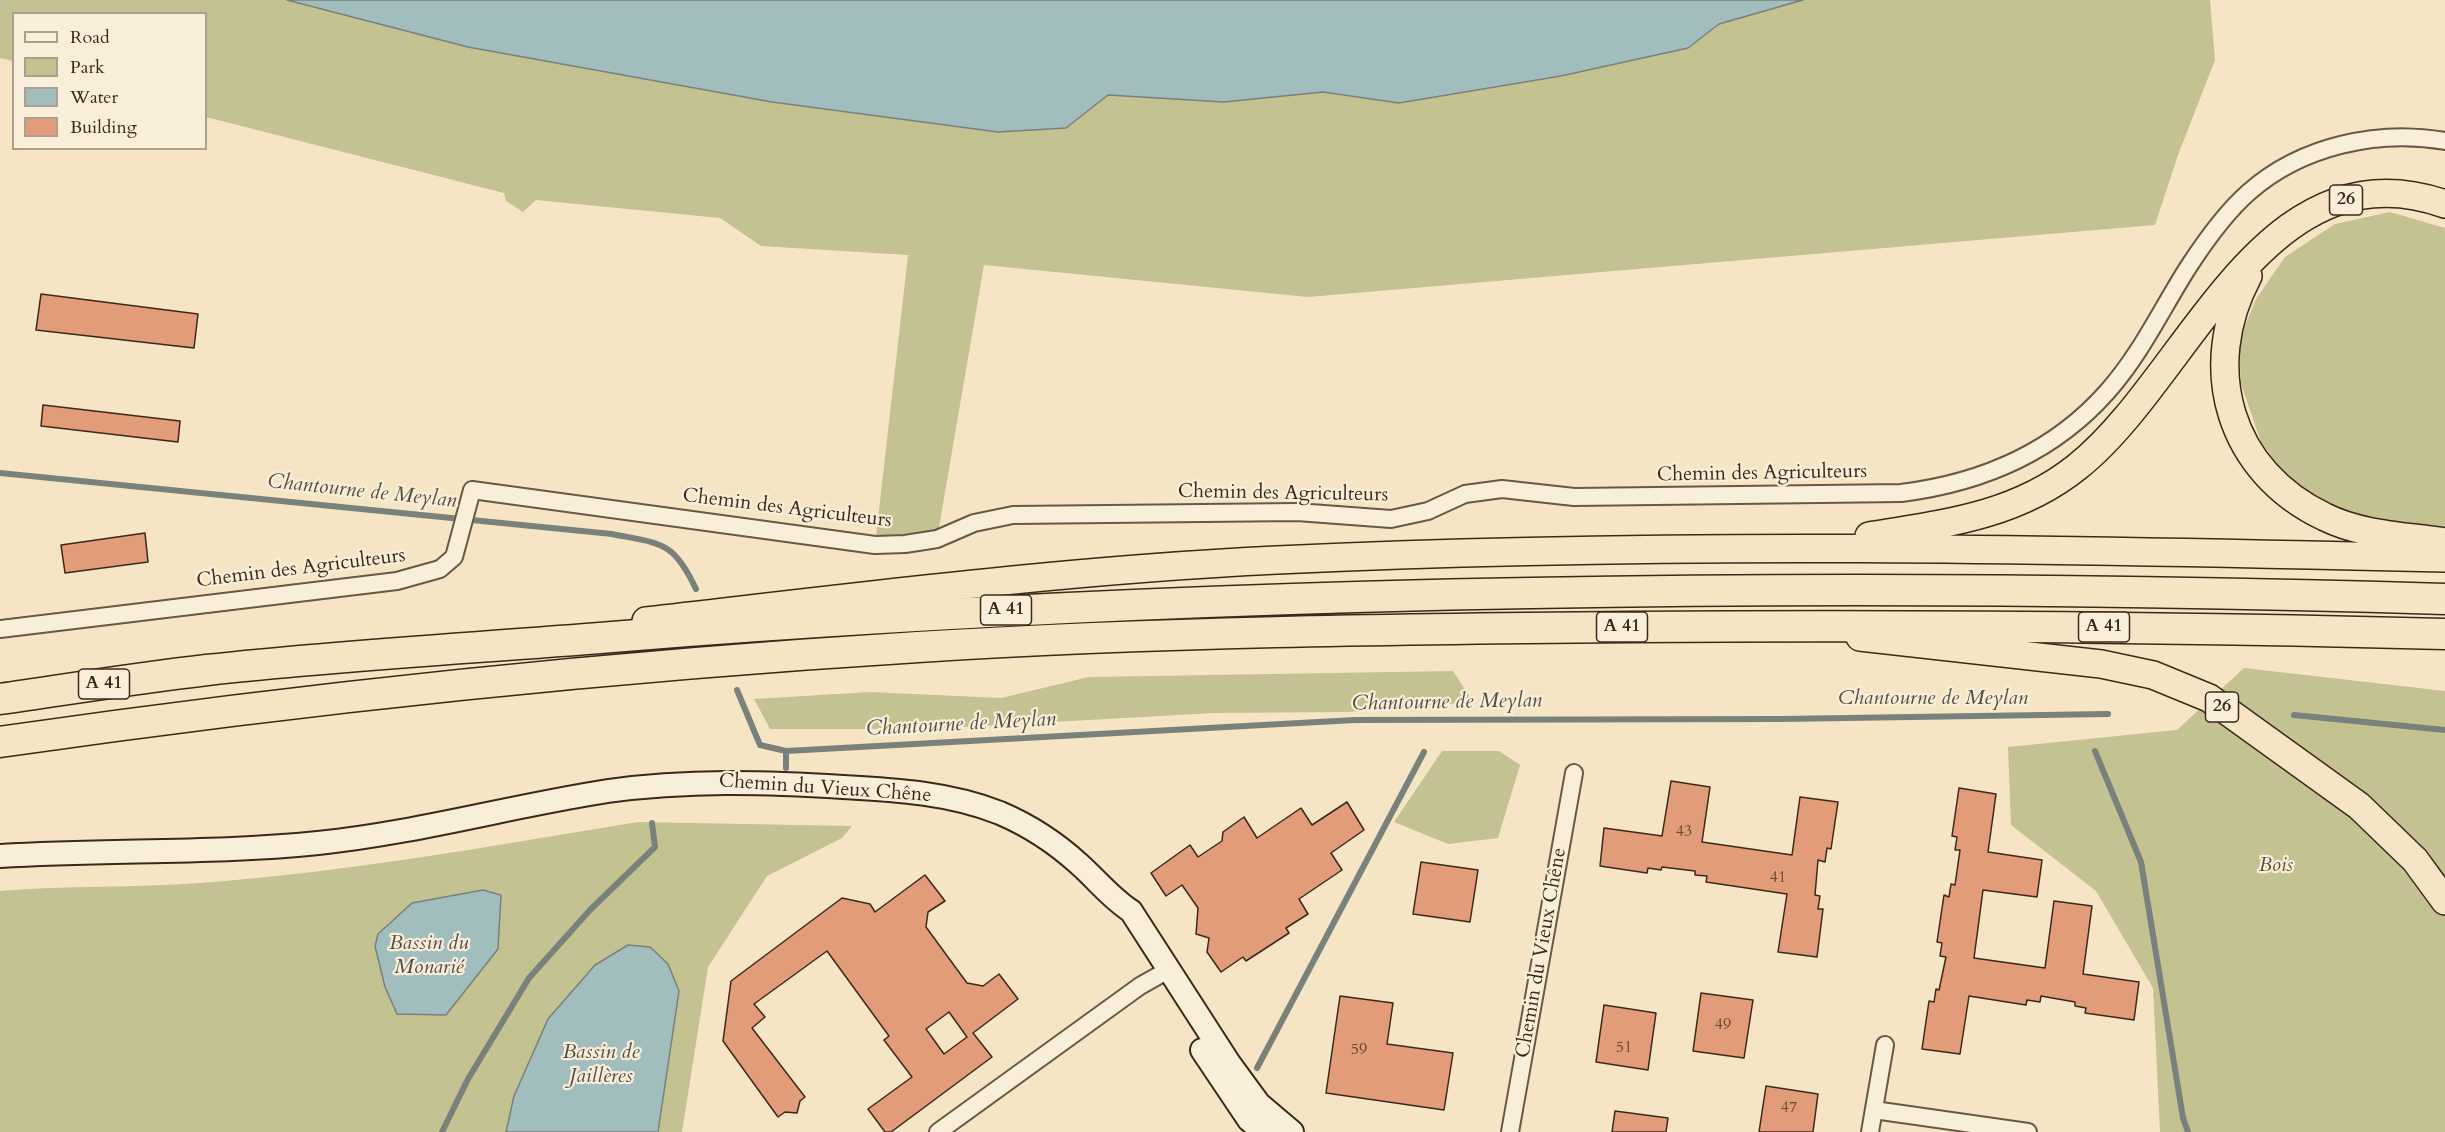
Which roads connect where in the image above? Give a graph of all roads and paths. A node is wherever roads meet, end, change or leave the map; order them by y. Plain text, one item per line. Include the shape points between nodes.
1 (2445, 141) edge
2 (2445, 204) edge
3 (2261, 251) junction
4 (2445, 542) edge
5 (1782, 549) junction
6 (2445, 558) edge
7 (2445, 599) edge
8 (1764, 626) junction
9 (0, 629) edge
10 (2445, 634) edge
11 (208, 670) junction
12 (0, 699) edge
13 (0, 742) edge
14 (1574, 773) dead end
15 (0, 856) edge
16 (2445, 901) edge
17 (1164, 973) junction
18 (1885, 1046) dead end
19 (1874, 1110) junction
20 (938, 1132) edge
21 (1264, 1132) edge
22 (1292, 1132) edge
23 (1510, 1132) edge
24 (1870, 1132) edge
25 (2028, 1132) edge

1 - 9 street, Chemin des Agriculteurs via 2405,137 2352,143 2313,154 2273,175 2228,213 2107,392 2036,451 1992,474 1938,488 1901,493 1574,497 1502,489 1465,494 1428,511 1391,519 1297,512 1013,515 974,523 936,539 875,545 472,490 454,557 440,569 397,581
2 - 3 highway, 26 via 2404,195 2360,196 2340,201 2299,219
3 - 4 highway via 2230,316 2224,352 2226,392 2249,452 2275,485 2326,518 2370,531
3 - 5 highway via 2214,302 2127,419 2078,467 2055,483 2002,510 1972,518
5 - 6 highway
5 - 11 highway via 1276,560 1123,571
7 - 11 highway, A 41 via 2055,590 1273,598 912,615
8 - 10 highway, A 41
8 - 13 highway, A 41 via 1271,633 908,648 368,694
8 - 16 highway, 26 via 2101,664 2153,675 2209,698 2359,806 2415,860
11 - 12 highway, A 41
14 - 23 street, Chemin du Vieux Chêne
15 - 17 main road, Chemin du Vieux Chêne via 196,852 320,843 407,831 561,799 701,782 909,792 947,797 1001,814 1063,851 1113,899 1121,920
17 - 20 street via 1140,986
17 - 21 main road, Chemin du Vieux Chêne via 1233,1100 1248,1120
17 - 22 main road, Chemin du Vieux Chêne via 1259,1104
18 - 19 street
19 - 24 street
19 - 25 street

